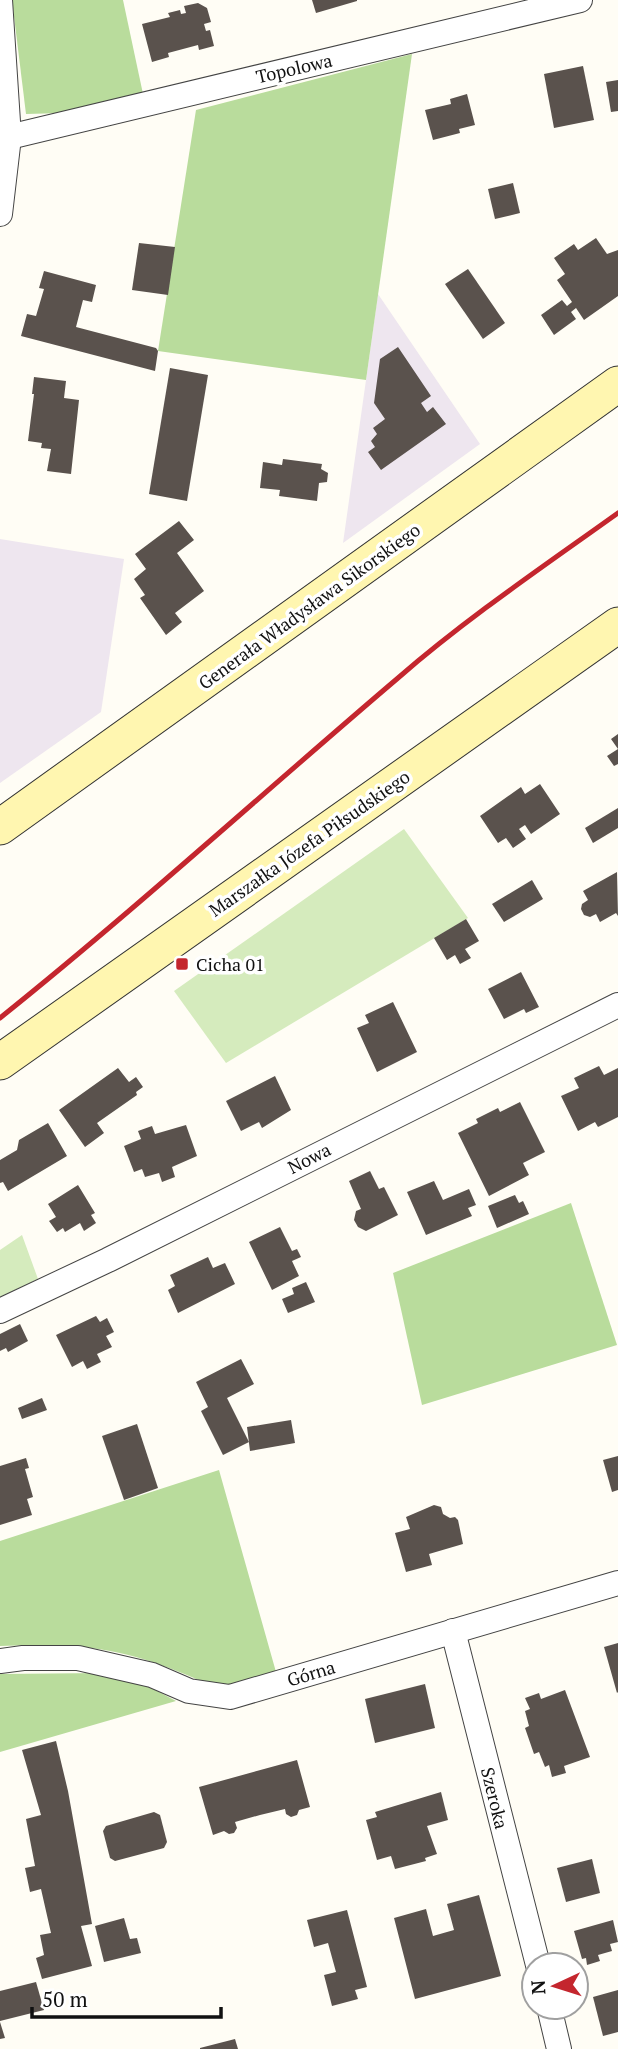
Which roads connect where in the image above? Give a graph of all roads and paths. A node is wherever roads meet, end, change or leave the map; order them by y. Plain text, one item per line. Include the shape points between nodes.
1 (0, 0) edge
2 (580, 0) edge
3 (9, 137) junction
4 (0, 214) edge
5 (618, 384) edge
6 (618, 625) edge
7 (0, 827) edge
8 (618, 1005) edge
9 (0, 1062) edge
10 (0, 1311) edge
11 (618, 1583) edge
12 (453, 1631) junction
13 (0, 1661) edge
14 (534, 1951) edge
15 (552, 2021) edge
16 (559, 2049) edge

1 - 3 street
2 - 3 street, Topolowa
3 - 4 street
5 - 7 main road, Generała Władysława Sikorskiego
6 - 9 main road, Marszałka Józefa Piłsudskiego
8 - 10 street, Nowa
11 - 12 street, Górna
12 - 13 street, Górna via 230,1697 188,1691 152,1675 78,1658
12 - 14 street, Szeroka
15 - 16 street

